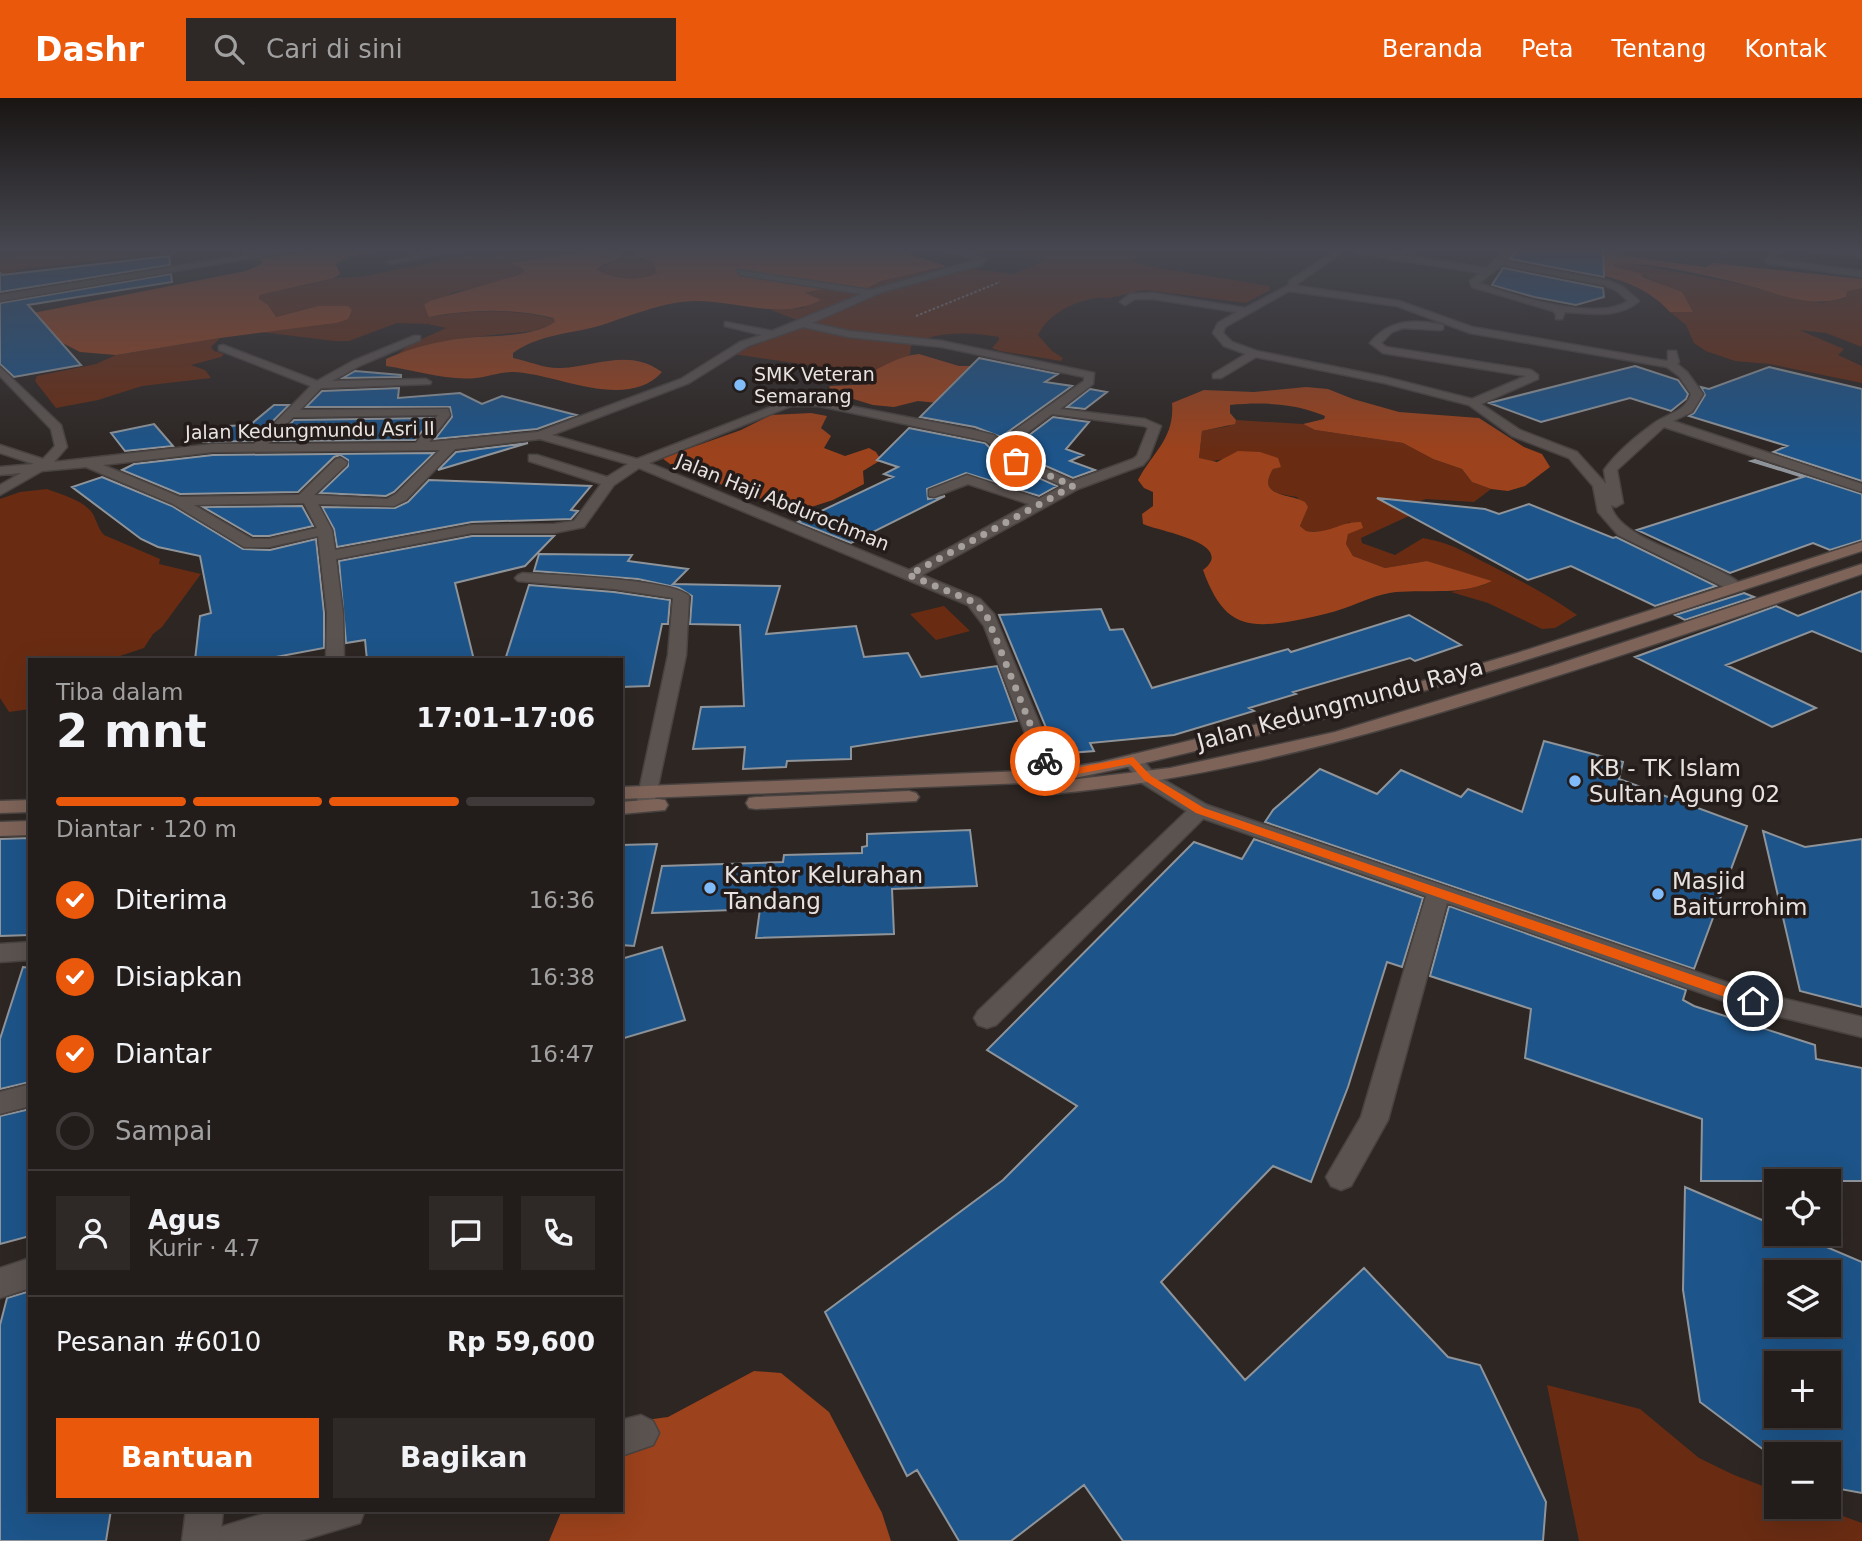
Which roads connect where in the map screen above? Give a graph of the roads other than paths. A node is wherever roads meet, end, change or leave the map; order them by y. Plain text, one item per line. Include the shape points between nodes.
1 (822, 315) edge
2 (1239, 315) edge
3 (1430, 315) edge
4 (1560, 315) edge
5 (1556, 321) dead end
6 (728, 324) dead end
7 (802, 324) junction
8 (1470, 330) junction
9 (772, 334) junction
10 (417, 338) dead end
11 (223, 348) dead end
12 (1254, 354) junction
13 (0, 370) edge
14 (1217, 376) dead end
15 (426, 382) dead end
16 (318, 385) junction
17 (1473, 403) junction
18 (1052, 411) junction
19 (291, 414) junction
20 (1669, 420) junction
21 (540, 435) junction
22 (451, 446) junction
23 (1001, 446) junction
24 (419, 447) junction
25 (0, 449) edge
26 (256, 449) junction
27 (533, 458) dead end
28 (341, 462) dead end
29 (88, 463) junction
30 (638, 463) junction
31 (42, 466) junction
32 (0, 471) edge
33 (1862, 479) edge
34 (609, 482) junction
35 (1073, 486) junction
36 (1862, 488) edge
37 (0, 491) edge
38 (934, 493) dead end
39 (306, 500) junction
40 (178, 501) junction
41 (1041, 504) junction
42 (325, 530) junction
43 (1862, 546) edge
44 (328, 556) junction
45 (1862, 569) edge
46 (909, 575) junction
47 (523, 578) dead end
48 (1741, 585) junction
49 (335, 658) edge
50 (1140, 769) junction
51 (1054, 782) junction
52 (623, 793) edge
53 (648, 799) junction
54 (28, 806) edge
55 (0, 807) edge
56 (623, 807) edge
57 (1200, 810) junction
58 (28, 828) edge
59 (0, 830) edge
60 (1438, 893) junction
61 (28, 951) edge
62 (0, 953) edge
63 (987, 1018) dead end
64 (1862, 1027) edge
65 (28, 1096) edge
66 (0, 1103) edge
67 (1341, 1177) dead end
68 (28, 1274) edge
69 (0, 1283) edge
70 (205, 1512) edge
71 (339, 1512) edge
72 (201, 1541) edge
73 (230, 1541) edge

1 - 7 street
2 - 12 street via 1221,325 1218,333 1228,344
3 - 8 street
4 - 5 street
6 - 9 street
7 - 9 street
7 - 18 street via 942,344 1090,375 1089,382
8 - 17 street via 1396,325 1383,331 1375,344 1383,350 1527,372 1534,377
8 - 20 street via 1671,358 1697,394 1696,402
9 - 21 street via 737,348 685,381
10 - 16 street
11 - 16 street
12 - 14 street
12 - 17 street
13 - 31 street via 57,428 60,450
15 - 16 street
16 - 19 street
17 - 48 street via 1516,433 1573,455 1600,485 1605,512 1623,532
18 - 23 street
18 - 35 street via 1155,426 1138,462
19 - 24 street via 444,411
19 - 26 street
20 - 33 street
20 - 36 street
20 - 48 street via 1610,470 1619,519 1633,533
21 - 22 street, Jalan Kedungmundu Asri II
21 - 30 street, Jalan Haji Abdurochman
22 - 24 street, Jalan Kedungmundu Asri II
22 - 39 street via 393,502
23 - 30 street via 974,434 801,402
23 - 35 street via 1010,458
24 - 26 street, Jalan Kedungmundu Asri II
25 - 31 street
26 - 29 street, Jalan Kedungmundu Asri II via 187,450
27 - 34 street
28 - 39 street
29 - 31 street, Jalan Kedungmundu Asri II
29 - 40 street
30 - 34 street
30 - 46 street, Jalan Haji Abdurochman
31 - 32 street, Jalan Kedungmundu Asri II
31 - 37 street
34 - 44 street via 586,518 572,527 471,529
35 - 41 street
38 - 41 street via 967,479
39 - 40 street
39 - 42 street
40 - 42 street via 249,544
41 - 46 street
42 - 44 street
43 - 48 main road, Jalan Kedungmundu Raya
44 - 49 street
45 - 50 main road, Jalan Kedungmundu Raya via 1423,713 1241,763
46 - 51 street, Jalan Haji Abdurochman via 974,602 986,614
47 - 53 street via 614,584 681,596 677,655
48 - 50 main road, Jalan Kedungmundu Raya via 1523,657
50 - 51 main road, Jalan Kedungmundu Raya
50 - 57 street
51 - 53 main road, Jalan Kedungmundu Raya via 850,801
52 - 53 main road
53 - 56 main road
54 - 55 main road
57 - 60 street
57 - 63 street
58 - 59 main road
60 - 64 street via 1753,1001
60 - 67 street via 1374,1120
61 - 62 street
65 - 66 street
68 - 69 street
70 - 72 street
71 - 73 street

